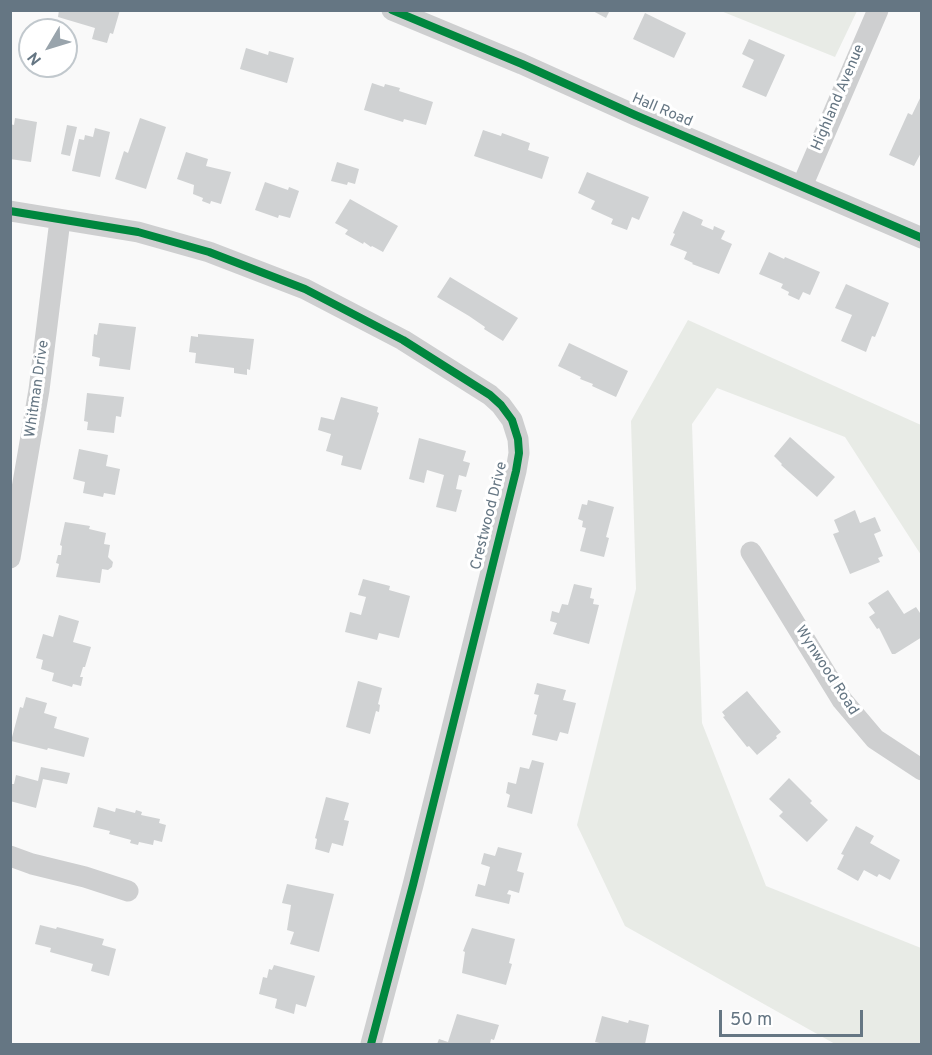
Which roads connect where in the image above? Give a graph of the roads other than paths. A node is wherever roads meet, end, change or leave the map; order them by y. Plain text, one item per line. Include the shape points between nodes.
1 (392, 10) edge
2 (878, 10) edge
3 (802, 186) junction
4 (10, 211) edge
5 (60, 219) junction
6 (921, 238) edge
7 (751, 552) dead end
8 (10, 558) edge
9 (921, 770) edge
10 (10, 856) edge
11 (128, 891) dead end
12 (371, 1044) edge

1 - 3 street, Hall Road
2 - 3 street, Highland Avenue
3 - 6 street, Hall Road
4 - 5 street, Crestwood Drive
5 - 8 street, Whitman Drive via 39,390
5 - 12 street, Crestwood Drive via 138,232 219,256 306,289 403,340 490,394 512,420 518,439 516,471
7 - 9 street, Wynwood Road via 842,700 875,739
10 - 11 street

